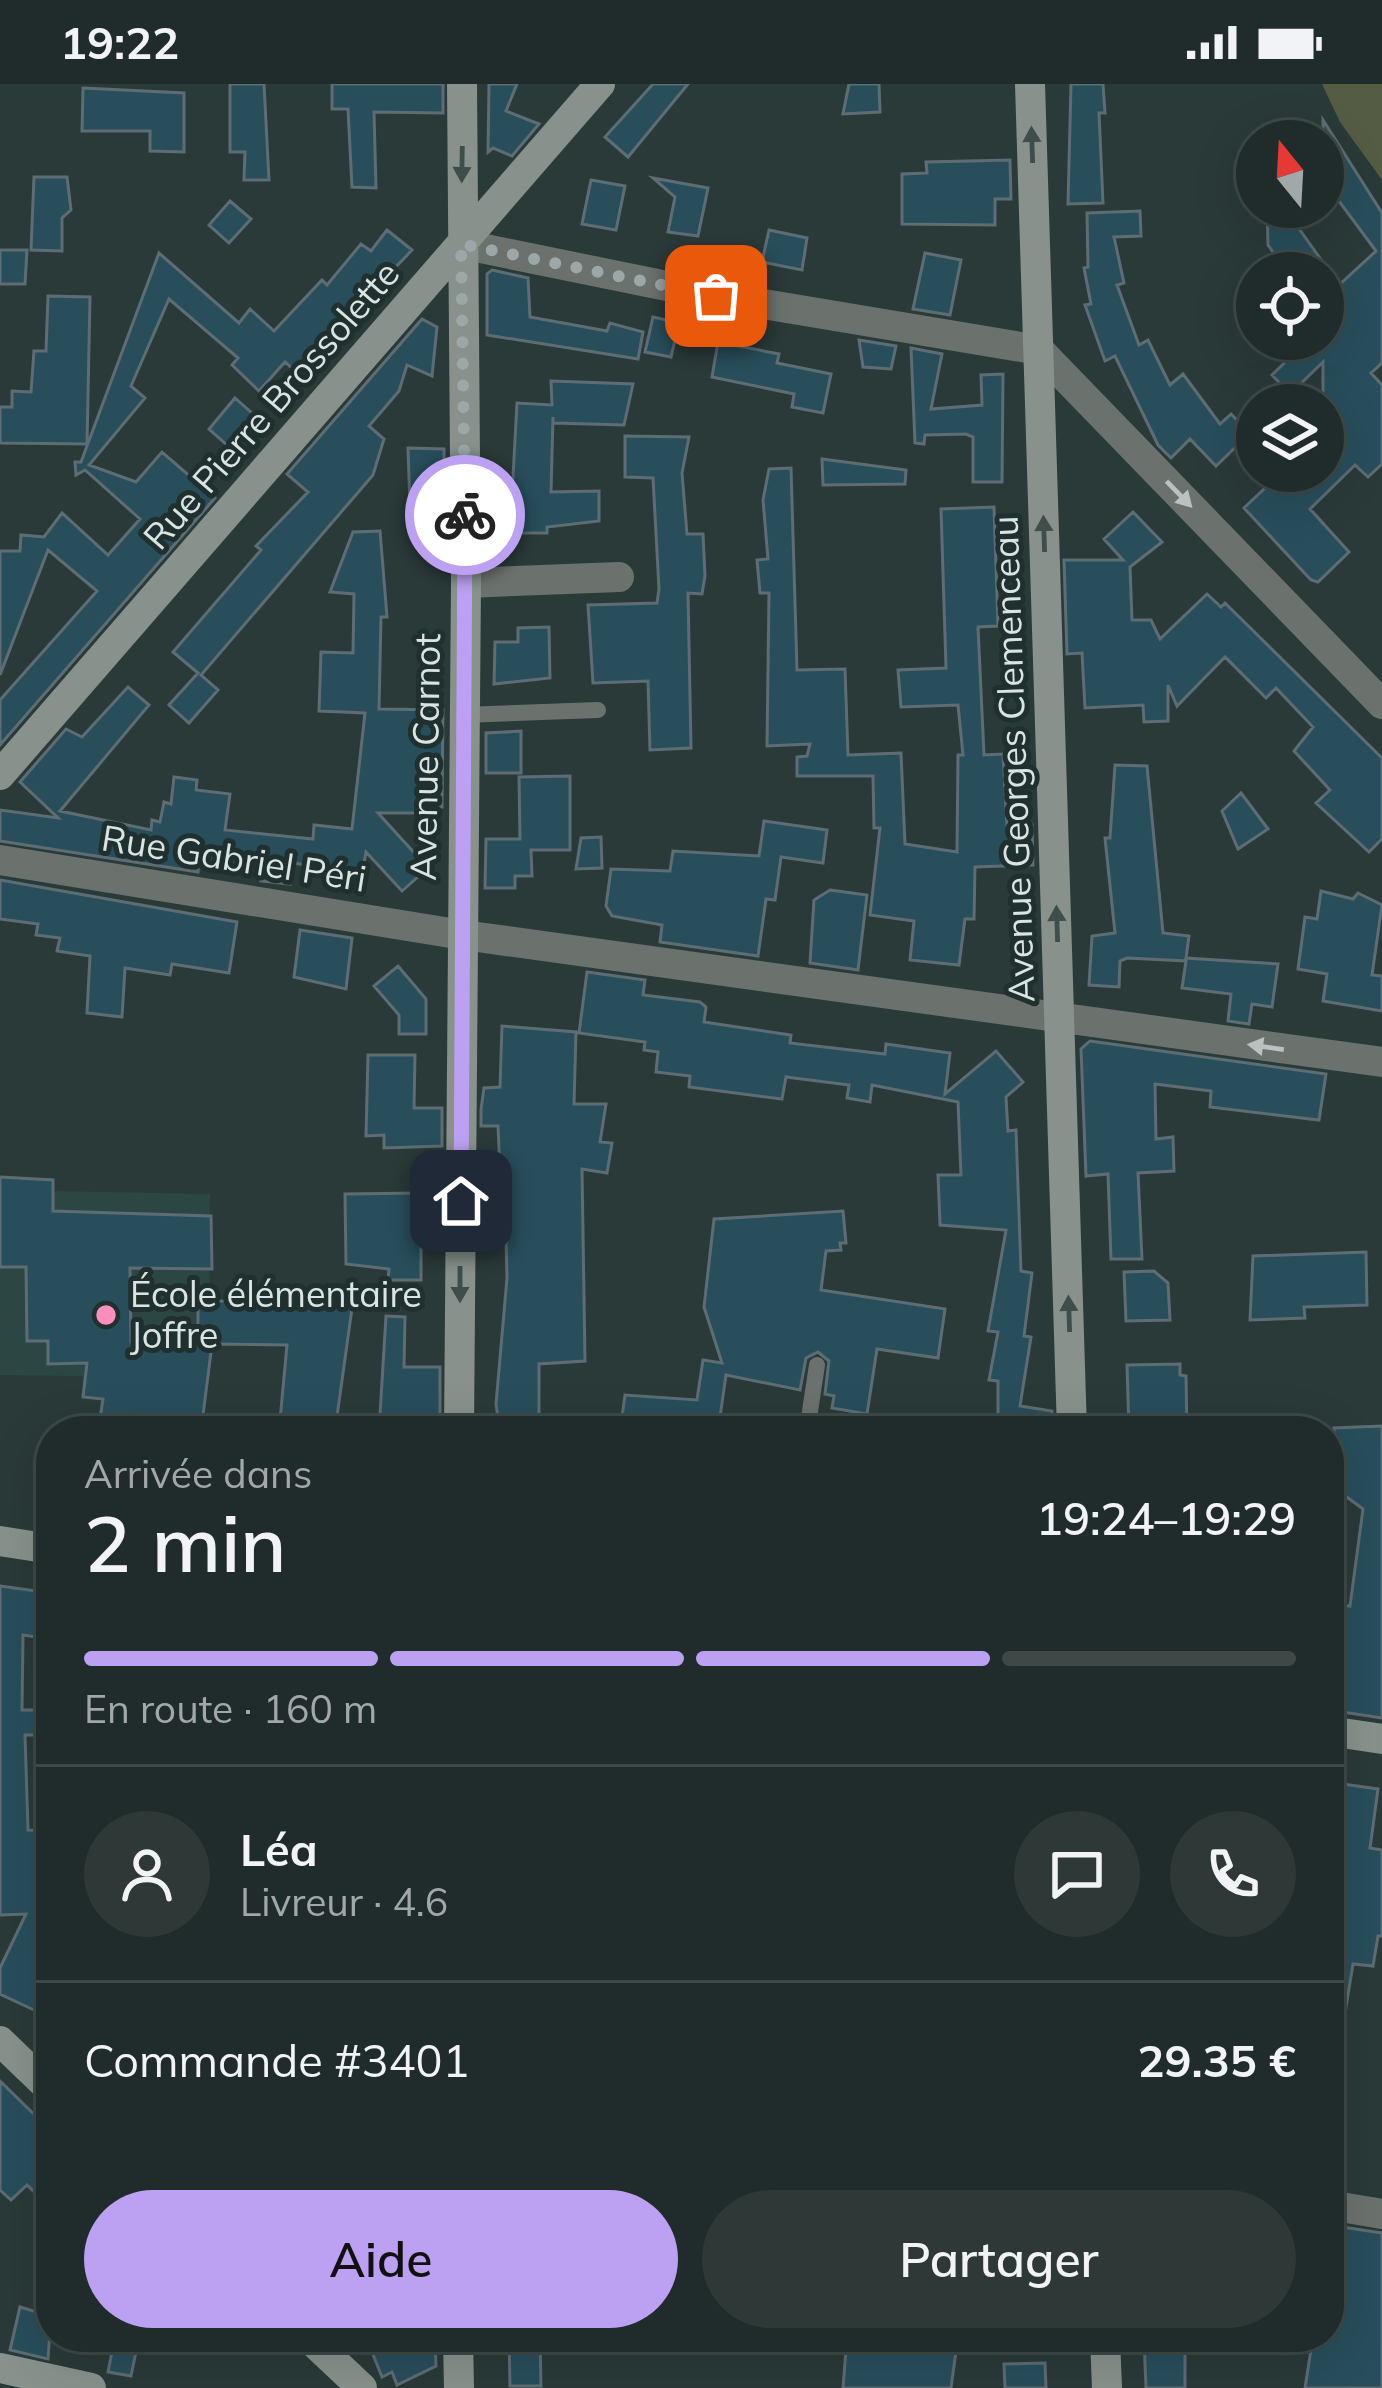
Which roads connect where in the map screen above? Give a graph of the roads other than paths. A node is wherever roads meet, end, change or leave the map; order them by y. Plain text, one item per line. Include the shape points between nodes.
1 (462, 84) edge
2 (600, 84) edge
3 (1030, 84) edge
4 (461, 244) junction
5 (1039, 350) junction
6 (619, 578) dead end
7 (466, 583) junction
8 (1382, 704) edge
9 (598, 710) dead end
10 (463, 715) junction
11 (0, 775) edge
12 (0, 860) edge
13 (463, 934) junction
14 (1061, 1019) junction
15 (1382, 1062) edge
16 (817, 1365) dead end
17 (459, 1416) edge
18 (809, 1416) edge
19 (1072, 1416) edge
20 (0, 1541) edge
21 (36, 1547) edge
22 (1344, 1733) edge
23 (1382, 1739) edge
24 (0, 2041) edge
25 (36, 2076) edge
26 (1344, 2208) edge
27 (1382, 2214) edge
28 (324, 2352) edge
29 (458, 2352) edge
30 (1106, 2352) edge
31 (0, 2368) edge
32 (91, 2388) edge
33 (362, 2388) edge
34 (459, 2388) edge
35 (1107, 2388) edge

1 -> 4 street, Avenue Carnot
2 - 4 street, Rue Pierre Brossolette
5 -> 3 street, Avenue Georges Clemenceau
4 - 5 street
4 - 7 street, Avenue Carnot
4 - 11 street, Rue Pierre Brossolette
5 -> 8 street
14 -> 5 street, Avenue Georges Clemenceau
6 - 7 street
7 - 10 street, Avenue Carnot
9 - 10 lane
10 - 13 street, Avenue Carnot
12 - 13 street, Rue Gabriel Péri
13 - 14 street, Rue Gabriel Péri
13 -> 17 street, Avenue Carnot
15 -> 14 street, Rue Gabriel Péri
19 -> 14 street, Avenue Georges Clemenceau
16 - 18 lane
20 - 21 street
22 - 23 street
24 - 25 street
26 - 27 street
28 - 33 street
29 - 34 street
30 - 35 street
31 - 32 street

